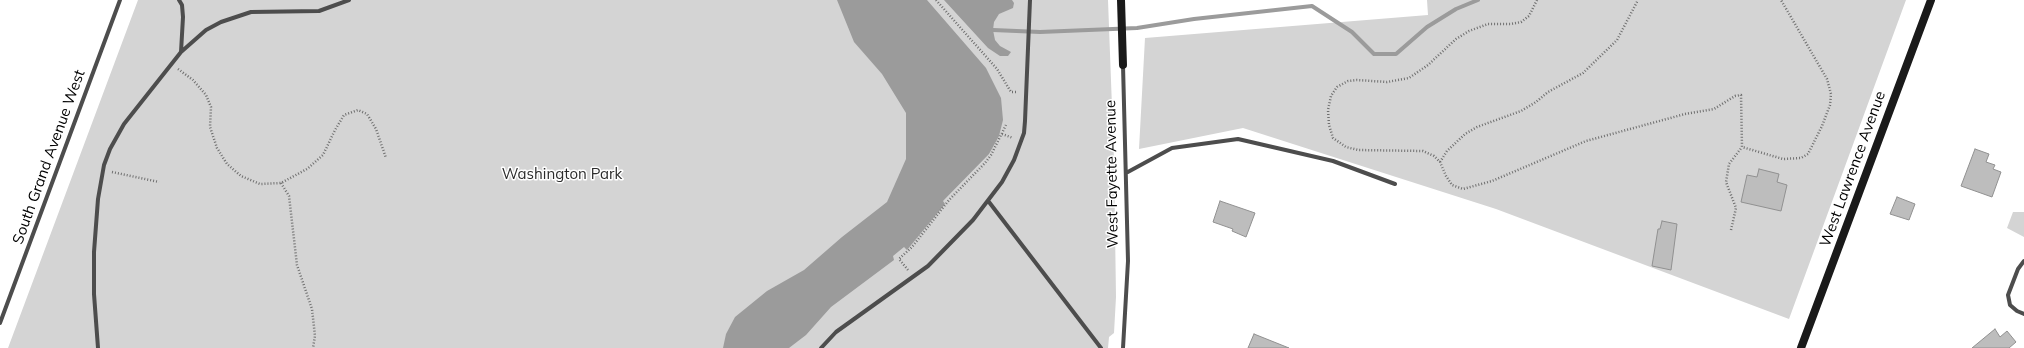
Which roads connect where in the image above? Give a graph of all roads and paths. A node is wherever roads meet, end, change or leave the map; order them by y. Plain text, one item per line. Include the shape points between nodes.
1 (120, 0) edge
2 (179, 0) edge
3 (349, 0) edge
4 (936, 0) edge
5 (1030, 0) edge
6 (1122, 0) edge
7 (1537, 0) edge
8 (1638, 0) edge
9 (1781, 0) edge
10 (1931, 0) edge
11 (181, 52) junction
12 (171, 63) junction
13 (1123, 65) joint
14 (1017, 92) dead end
15 (1006, 125) dead end
16 (1742, 146) junction
17 (386, 158) dead end
18 (1440, 162) junction
19 (103, 171) junction
20 (1126, 173) junction
21 (159, 182) dead end
22 (281, 183) junction
23 (1395, 184) dead end
24 (989, 202) junction
25 (1731, 230) dead end
26 (2024, 261) edge
27 (908, 271) dead end
28 (2024, 314) edge
29 (0, 323) edge
30 (98, 348) edge
31 (312, 348) edge
32 (821, 348) edge
33 (1101, 348) edge
34 (1123, 348) edge
35 (1801, 348) edge

1 - 29 street, South Grand Avenue West
2 - 11 street via 183,18
3 - 11 street via 319,11 250,12 236,16 206,30
4 - 14 path via 997,68 1011,92
5 - 24 street via 1024,133 1014,160
6 - 13 street, West Fayette Avenue
7 - 18 path via 1529,16 1521,22 1488,24 1469,31 1409,78 1387,82 1348,81 1337,87 1331,96 1328,110 1329,125 1333,138 1338,143 1358,150 1423,151
8 - 18 path via 1617,40 1583,73 1548,92 1521,111 1465,134 1447,151
9 - 16 path via 1827,79 1831,94 1830,105 1808,154 1801,158 1783,159
10 - 35 street, West Lawrence Avenue
11 - 12 street
12 - 19 street via 124,124 110,149
12 - 22 path via 194,80 206,95 211,107 210,127 217,148 227,164 242,176 260,184
13 - 20 street, West Fayette Avenue
15 - 27 path via 985,163 949,200 912,247 899,259
16 - 18 path via 1741,95 1714,109 1685,114 1586,141 1470,188 1463,189 1452,185
16 - 25 path via 1729,164 1726,182 1736,208
17 - 22 path via 368,114 358,110 344,115 323,155 307,169
19 - 21 path
19 - 30 street via 94,252
20 - 23 street via 1172,148 1238,139 1333,162
20 - 34 street, West Fayette Avenue via 1128,262
22 - 31 path via 289,196 298,265 312,309 315,336
24 - 32 street via 928,266 836,332
24 - 33 street
26 - 28 street via 2018,269 2008,295 2010,305

